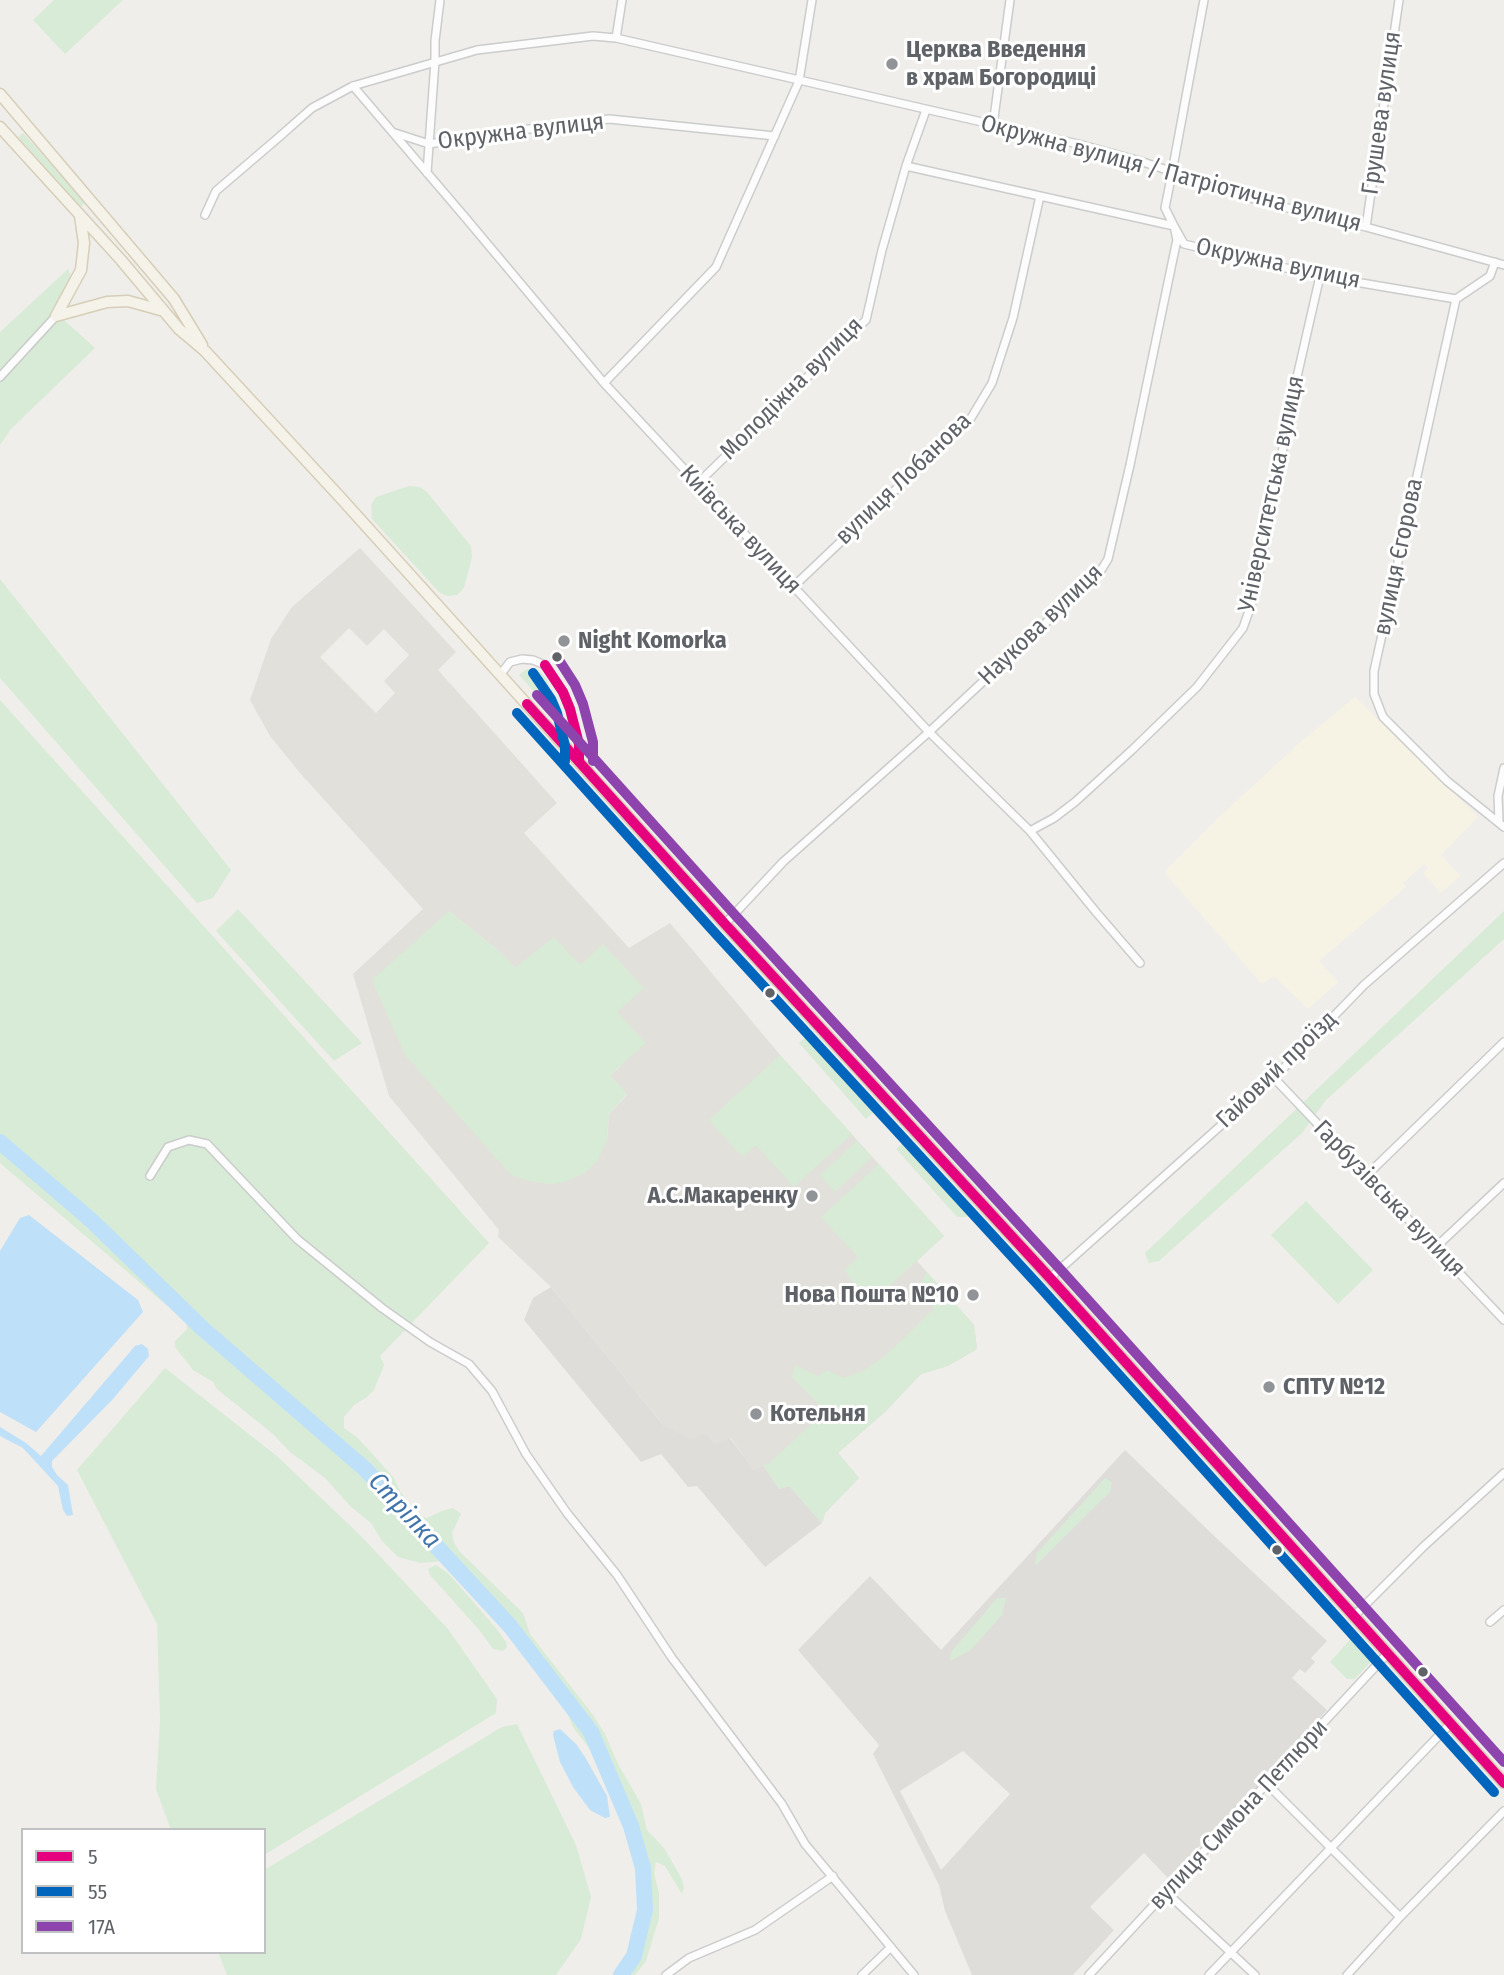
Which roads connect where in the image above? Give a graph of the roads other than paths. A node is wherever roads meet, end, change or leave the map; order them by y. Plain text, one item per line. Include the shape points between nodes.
1 (440, 0) edge
2 (622, 0) edge
3 (812, 0) edge
4 (1010, 0) edge
5 (1204, 0) edge
6 (1399, 0) edge
7 (616, 38) junction
8 (435, 61) junction
9 (799, 81) junction
10 (353, 86) junction
11 (0, 94) edge
12 (926, 110) junction
13 (993, 125) junction
14 (0, 127) edge
15 (395, 133) junction
16 (775, 136) junction
17 (429, 144) junction
18 (906, 166) junction
19 (1172, 172) junction
20 (427, 173) junction
21 (1170, 183) dead end
22 (1040, 196) junction
23 (205, 215) dead end
24 (80, 216) junction
25 (1174, 226) junction
26 (1366, 227) junction
27 (1495, 262) junction
28 (1504, 265) edge
29 (1320, 276) junction
30 (1456, 299) junction
31 (164, 311) junction
32 (56, 316) junction
33 (205, 351) junction
34 (0, 377) edge
35 (604, 383) junction
36 (697, 484) junction
37 (793, 587) junction
38 (500, 675) junction
39 (929, 732) junction
40 (579, 761) junction
41 (1504, 768) edge
42 (1502, 824) edge
43 (1030, 831) junction
44 (1504, 863) edge
45 (725, 925) junction
46 (1140, 962) dead end
47 (1504, 1042) edge
48 (1274, 1078) junction
49 (1367, 1175) junction
50 (150, 1176) dead end
51 (1504, 1184) edge
52 (1435, 1248) junction
53 (1050, 1278) junction
54 (1504, 1320) edge
55 (1504, 1473) edge
56 (1504, 1610) edge
57 (1355, 1615) junction
58 (1490, 1622) dead end
59 (1388, 1653) junction
60 (1451, 1723) junction
61 (1504, 1783) edge
62 (1268, 1785) junction
63 (1504, 1811) edge
64 (1329, 1848) junction
65 (832, 1875) junction
66 (1167, 1893) junction
67 (1400, 1917) junction
68 (891, 1947) junction
69 (1230, 1953) junction
70 (666, 1975) edge
71 (862, 1975) edge
72 (914, 1975) edge
73 (1089, 1975) edge
74 (1209, 1975) edge
75 (1255, 1975) edge
76 (1347, 1975) edge

1 - 8 street
2 - 7 street
3 - 9 street
4 - 13 street
5 - 19 street
6 - 26 street, Грушева вулиця
7 - 8 street, Окружна вулиця / Патріотична вулиця via 593,36 477,50
7 - 9 street, Окружна вулиця / Патріотична вулиця
8 - 10 street, Окружна вулиця / Патріотична вулиця
8 - 17 street
9 - 12 street, Окружна вулиця / Патріотична вулиця
9 - 16 street
10 - 15 street, Київська вулиця
10 - 23 street, Окружна вулиця / Патріотична вулиця via 312,108 216,191
11 - 33 main road via 174,299
12 - 13 street, Окружна вулиця / Патріотична вулиця
12 - 18 street, Молодіжна вулиця
13 - 19 street, Окружна вулиця / Патріотична вулиця
14 - 24 main road
15 - 17 street, Окружна вулиця
15 - 20 street, Київська вулиця
16 - 17 street, Окружна вулиця via 610,119
16 - 35 street via 716,267
17 - 20 street
18 - 22 street, Окружна вулиця
18 - 36 street, Молодіжна вулиця via 866,320
19 - 26 street, Окружна вулиця / Патріотична вулиця via 1263,202
20 - 35 street, Київська вулиця
21 - 25 street, Наукова вулиця via 1165,208
22 - 25 street, Окружна вулиця
22 - 37 street, вулиця Лобанова via 1016,305 992,383 971,418
24 - 31 main road
24 - 32 main road via 81,270
25 - 29 street, Окружна вулиця via 1184,244
25 - 39 street, Наукова вулиця via 1177,240 1108,559 1089,584
26 - 27 street, Окружна вулиця / Патріотична вулиця
27 - 28 street, Окружна вулиця / Патріотична вулиця
27 - 30 street via 1490,276
29 - 30 street, Окружна вулиця
29 - 43 street, Університетська вулиця via 1255,594 1243,628 1197,687 1132,750 1054,818
30 - 42 street, вулиця Єгорова via 1374,671 1374,694 1383,717 1447,781
31 - 32 main road via 128,301
31 - 33 main road
32 - 34 street
33 - 38 main road
35 - 36 street, Київська вулиця
36 - 37 street, Київська вулиця
37 - 39 street, Київська вулиця
38 - 40 main road
38 - 40 street via 510,662 522,659 545,665 570,709
39 - 43 street, Київська вулиця
39 - 45 street, Наукова вулиця via 783,862
40 - 45 main road
41 - 42 street via 1498,796
43 - 46 street, Київська вулиця
44 - 48 street, Гайовий проїзд via 1364,985
45 - 53 main road
47 - 49 street
48 - 49 street, Гарбузівська вулиця
48 - 53 street, Гайовий проїзд
49 - 52 street, Гарбузівська вулиця
50 - 65 street via 168,1147 189,1140 207,1144 297,1238 382,1308 469,1364 492,1391 526,1454 567,1513 617,1575 672,1658 782,1804 805,1844
51 - 52 street
52 - 54 street, Гарбузівська вулиця
53 - 57 main road
55 - 57 street
56 - 58 street
57 - 59 main road
59 - 60 main road
59 - 62 street, вулиця Симона Петлюри
60 - 61 main road
60 - 64 street
62 - 64 street
62 - 66 street, вулиця Симона Петлюри
63 - 67 street
64 - 67 street
64 - 69 street
65 - 68 street
65 - 70 street via 755,1930 689,1958
66 - 69 street
66 - 73 street, вулиця Симона Петлюри
67 - 76 street
68 - 71 street
68 - 72 street
69 - 74 street
69 - 75 street

